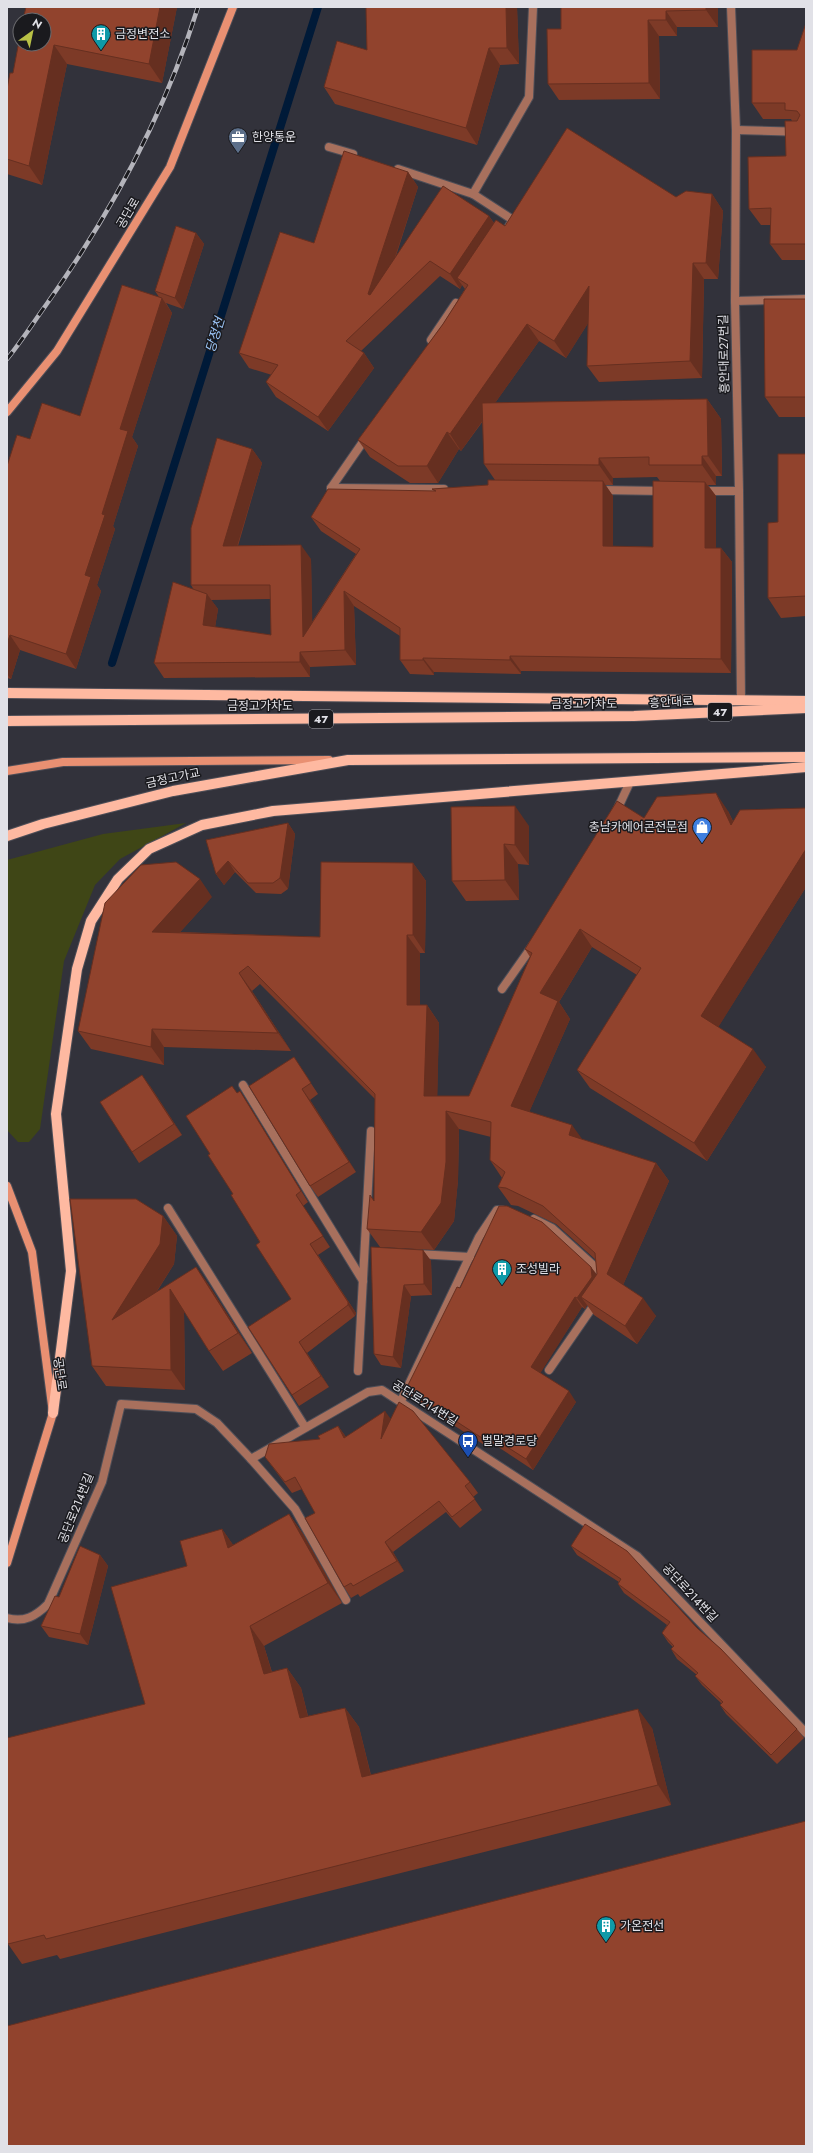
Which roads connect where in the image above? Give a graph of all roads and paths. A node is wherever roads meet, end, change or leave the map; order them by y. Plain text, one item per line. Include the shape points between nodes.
1 (233, 7) edge
2 (533, 7) edge
3 (731, 7) edge
4 (736, 130) junction
5 (806, 132) edge
6 (329, 147) dead end
7 (358, 156) edge
8 (387, 166) edge
9 (473, 194) junction
10 (504, 233) edge
11 (460, 298) edge
12 (806, 299) edge
13 (735, 301) junction
14 (424, 351) edge
15 (7, 412) edge
16 (371, 429) edge
17 (451, 489) edge
18 (587, 490) edge
19 (667, 491) edge
20 (691, 491) edge
21 (739, 491) junction
22 (7, 693) edge
23 (741, 700) junction
24 (806, 700) edge
25 (806, 708) edge
26 (634, 716) joint
27 (7, 721) edge
28 (806, 757) edge
29 (348, 760) junction
30 (806, 767) edge
31 (7, 772) edge
32 (630, 782) junction
33 (614, 817) edge
34 (7, 836) edge
35 (537, 940) edge
36 (502, 989) dead end
37 (243, 1085) dead end
38 (371, 1131) dead end
39 (7, 1186) edge
40 (168, 1208) dead end
41 (510, 1210) edge
42 (528, 1216) edge
43 (410, 1254) edge
44 (470, 1257) junction
45 (363, 1281) junction
46 (604, 1282) edge
47 (600, 1295) edge
48 (549, 1370) dead end
49 (358, 1371) dead end
50 (401, 1401) junction
51 (53, 1413) junction
52 (305, 1427) junction
53 (251, 1459) junction
54 (7, 1563) edge
55 (346, 1600) edge
56 (7, 1618) edge
57 (806, 1733) edge

1 - 15 street, 공단로 via 170,167 57,351
2 - 9 street via 529,97
3 - 4 street, 흥안대로27번길
4 - 5 street
4 - 13 street, 흥안대로27번길
6 - 7 street
8 - 9 street
9 - 10 street via 513,220
11 - 14 street
12 - 13 street
13 - 21 street, 흥안대로27번길
16 - 17 street via 331,488
18 - 19 street
20 - 21 street
21 - 23 street, 흥안대로27번길
22 - 23 main road
23 - 24 main road
25 - 26 main road, 흥안대로 / 47
26 - 27 main road, 금정고가차도 / 47
28 - 29 main road
29 - 31 street via 63,762
29 - 34 main road, 금정고가교 via 173,791 43,824
30 - 32 main road
32 - 33 street
32 - 51 main road via 273,811 202,825 149,849 118,879 91,921 77,969 56,1114 71,1270
35 - 36 street
37 - 45 street
38 - 45 street via 368,1252
39 - 51 street, 공단로 via 32,1252
40 - 52 street
41 - 44 street via 498,1210 479,1237
42 - 46 street via 552,1228 604,1275
43 - 44 street
44 - 50 street
45 - 49 street
47 - 48 street
50 - 52 street, 공단로214번길 via 382,1390 368,1392
50 - 57 street, 공단로214번길 via 637,1556
51 - 54 street, 공단로
52 - 53 street, 공단로214번길
53 - 55 street via 295,1510
53 - 56 street, 공단로214번길 via 217,1423 196,1409 121,1404 102,1482 48,1604 37,1615 18,1621

